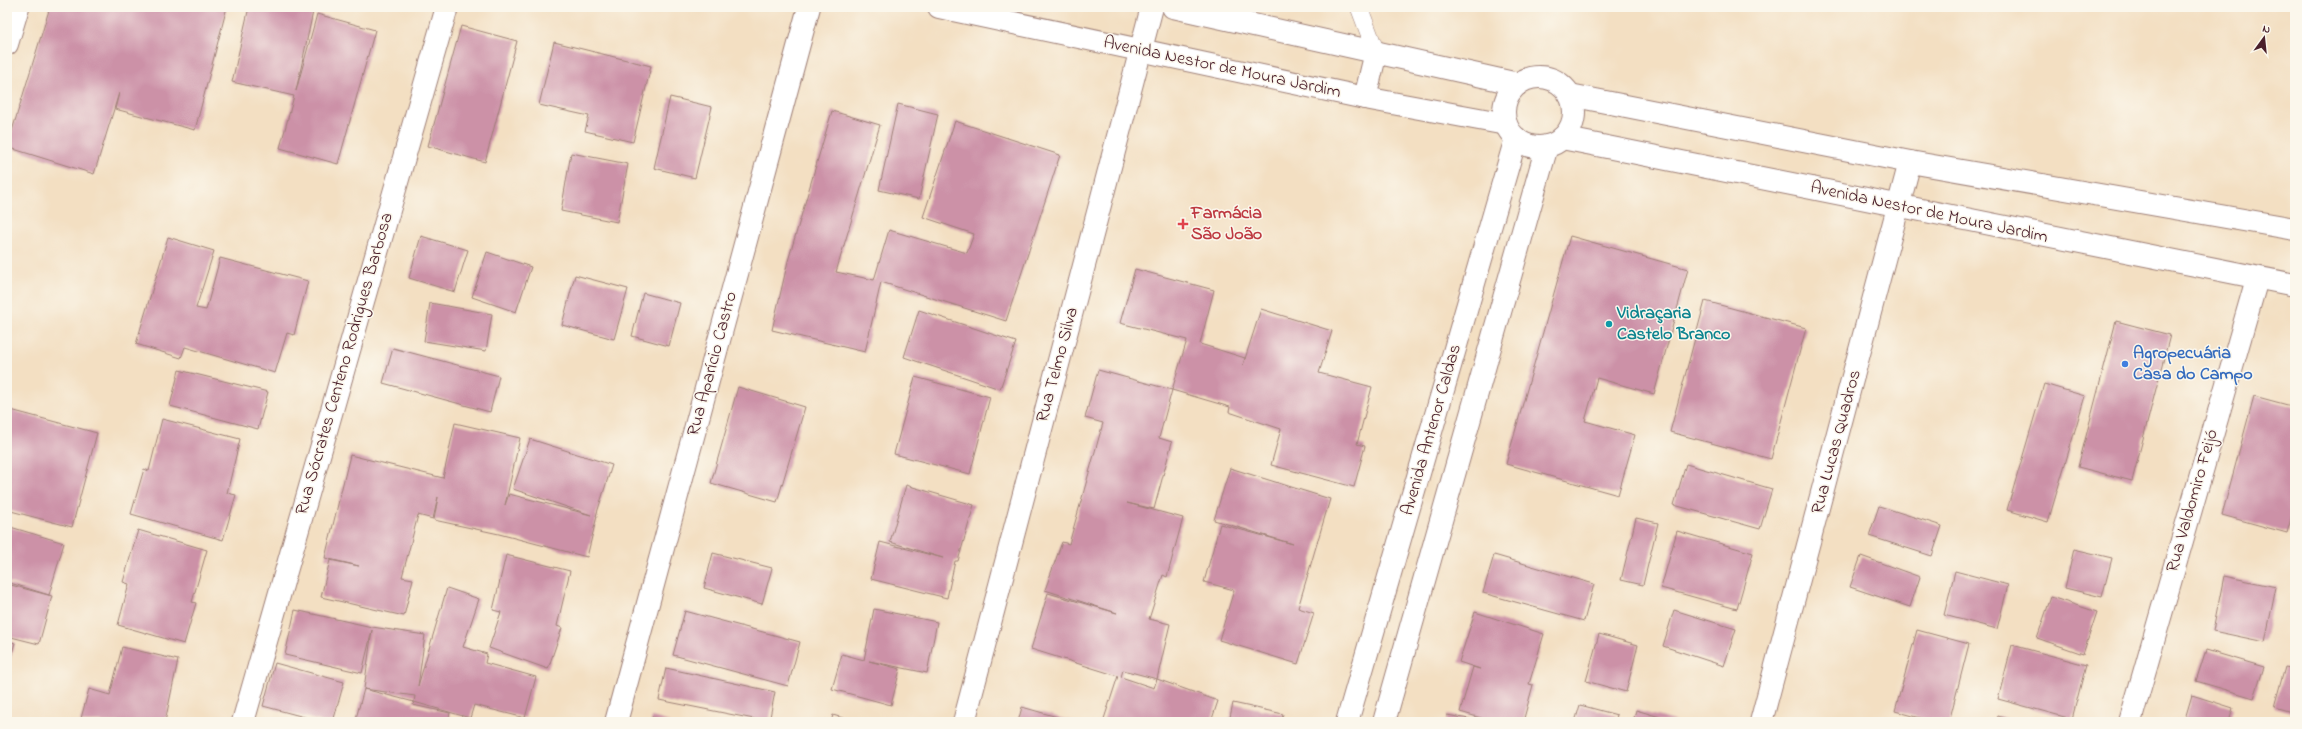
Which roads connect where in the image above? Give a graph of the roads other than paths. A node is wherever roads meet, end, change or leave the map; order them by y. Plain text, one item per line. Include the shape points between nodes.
1 (18, 7) edge
2 (447, 7) edge
3 (809, 7) edge
4 (939, 7) edge
5 (1152, 7) edge
6 (1173, 7) edge
7 (1359, 7) edge
8 (7, 44) edge
9 (1141, 50) junction
10 (1376, 52) junction
11 (1518, 84) junction
12 (1570, 95) junction
13 (1364, 98) junction
14 (1511, 131) junction
15 (1555, 142) junction
16 (1910, 162) junction
17 (1900, 207) junction
18 (2295, 229) edge
19 (2257, 279) junction
20 (2295, 286) edge
21 (243, 722) edge
22 (616, 722) edge
23 (964, 722) edge
24 (1347, 722) edge
25 (1384, 722) edge
26 (1761, 722) edge
27 (2130, 722) edge

1 - 8 street
2 - 21 street, Rua Sócrates Centeno Rodrigues Barbosa
3 - 22 street, Rua Aparício Castro
4 - 9 street, Avenida Nestor de Moura Jardim
5 - 9 street, Rua Telmo Silva
6 - 10 street
7 - 10 lane
9 - 13 street, Avenida Nestor de Moura Jardim
9 - 23 street, Rua Telmo Silva
10 - 11 street
10 - 13 street
11 - 12 street via 1529,78 1541,76 1563,86
11 - 14 street via 1507,98 1504,107
12 - 15 street via 1574,109 1573,123
12 - 16 street
13 - 14 street, Avenida Nestor de Moura Jardim
14 - 15 street via 1531,145
14 - 24 street, Avenida Antenor Caldas
15 - 17 street, Avenida Nestor de Moura Jardim
15 - 25 street, Avenida Antenor Caldas
16 - 17 street, Rua Lucas Quadros
16 - 18 street
17 - 19 street, Avenida Nestor de Moura Jardim
17 - 26 street, Rua Lucas Quadros
19 - 20 street, Avenida Nestor de Moura Jardim
19 - 27 street, Rua Valdomiro Feijó

